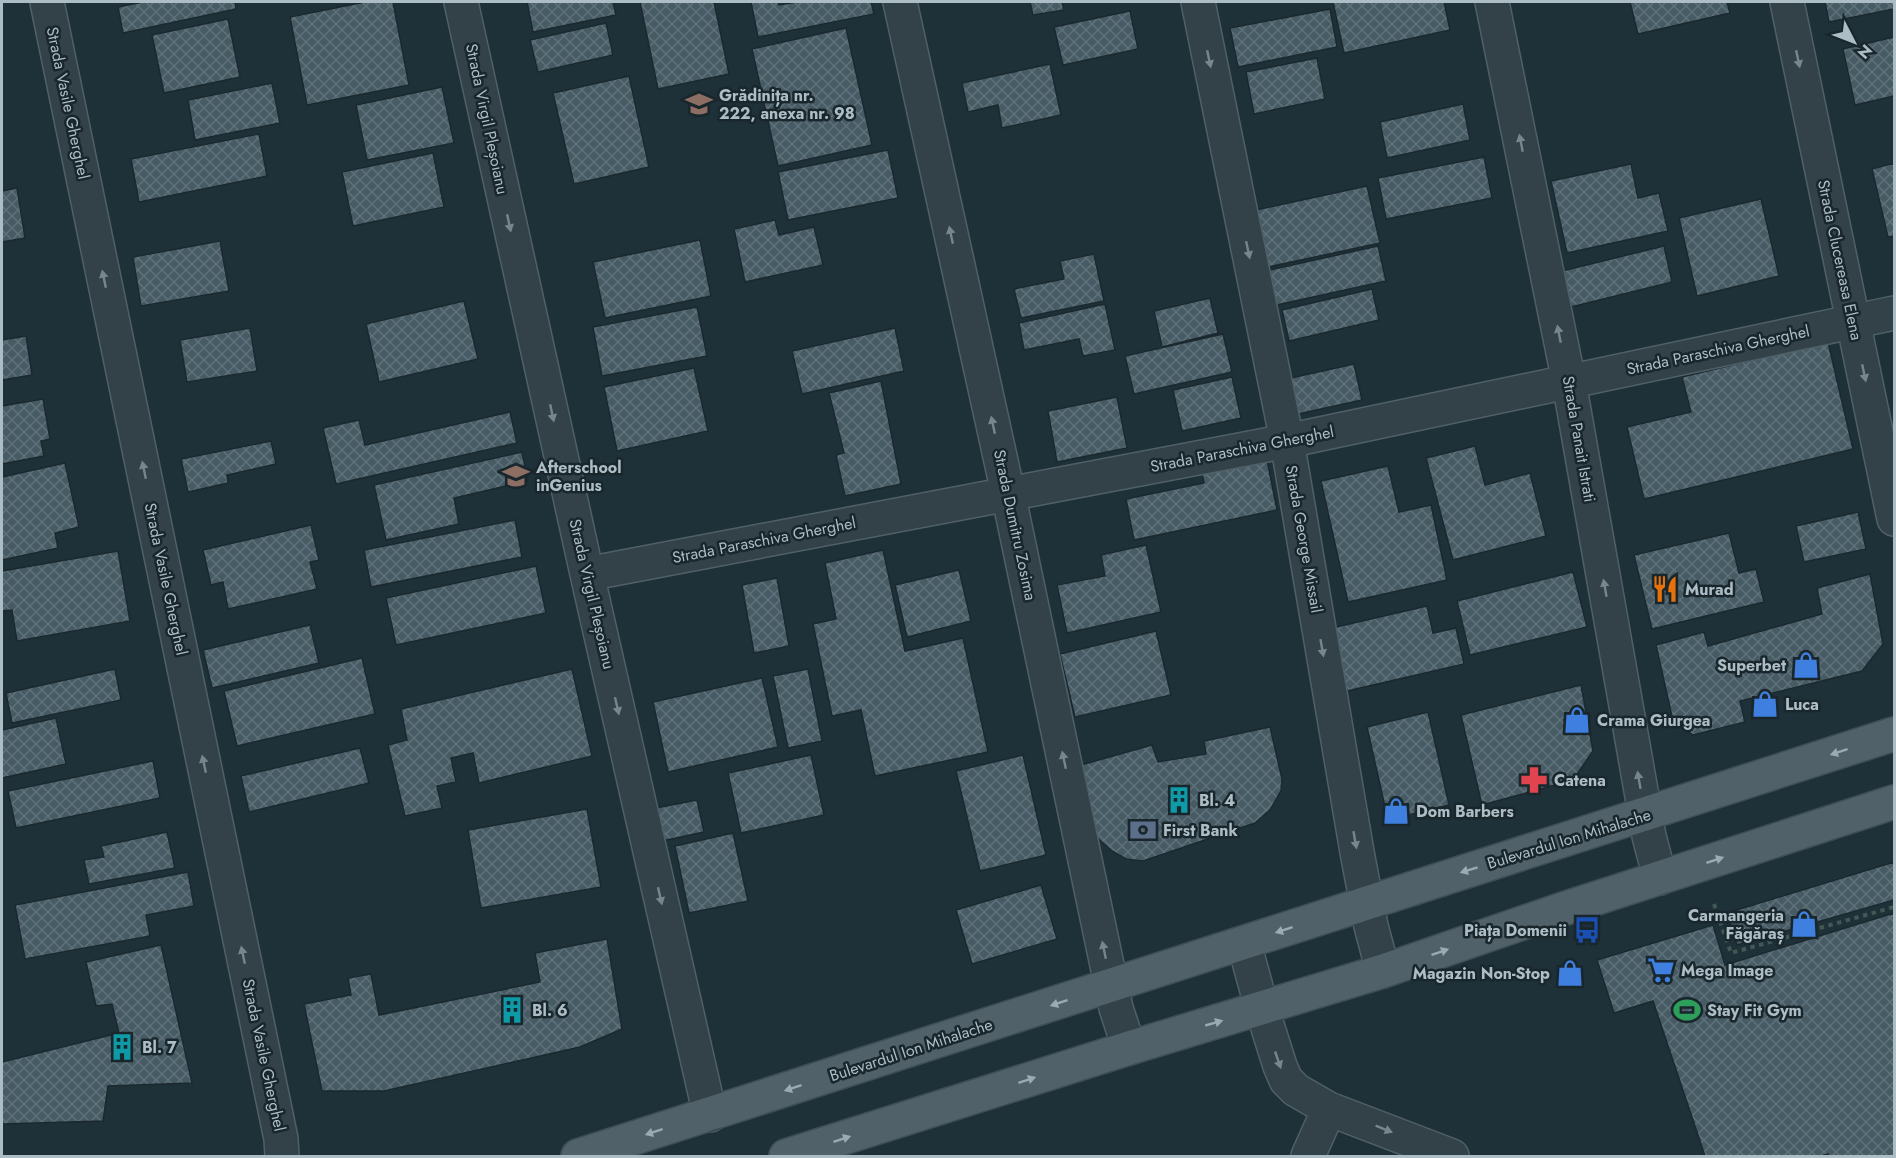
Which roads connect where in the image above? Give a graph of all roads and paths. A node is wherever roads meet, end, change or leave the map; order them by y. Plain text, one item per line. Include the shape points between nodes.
1 (47, 2) edge
2 (461, 2) edge
3 (900, 2) edge
4 (1198, 2) edge
5 (1492, 2) edge
6 (1786, 2) edge
7 (1894, 313) edge
8 (1853, 322) junction
9 (1569, 382) junction
10 (1287, 441) junction
11 (1008, 493) junction
12 (1894, 519) edge
13 (587, 574) junction
14 (1894, 734) edge
15 (1894, 802) edge
16 (1646, 815) junction
17 (1660, 878) junction
18 (1367, 903) junction
19 (1714, 904) dead end
20 (1894, 907) edge
21 (1245, 943) junction
22 (1383, 971) junction
23 (1112, 986) junction
24 (1262, 1009) junction
25 (1129, 1048) junction
26 (1329, 1109) junction
27 (710, 1115) junction
28 (282, 1156) edge
29 (578, 1156) edge
30 (786, 1156) edge
31 (1308, 1156) edge
32 (1452, 1156) edge

28 -> 1 street, Strada Vasile Gherghel
2 -> 13 street, Strada Virgil Pleșoianu
11 -> 3 street, Strada Dumitru Zosima
4 -> 10 street, Strada George Missail
9 -> 5 street, Strada Panait Istrati
6 -> 8 street, Strada Clucereasa Elena
7 - 8 street, Strada Paraschiva Gherghel
8 - 9 street, Strada Paraschiva Gherghel
8 -> 12 street, Strada Clucereasa Elena
9 - 10 street, Strada Paraschiva Gherghel
16 -> 9 street, Strada Panait Istrati
10 - 11 street, Strada Paraschiva Gherghel
10 -> 18 street, Strada George Missail
11 - 13 street, Strada Paraschiva Gherghel
23 -> 11 street, Strada Dumitru Zosima
13 -> 27 street, Strada Virgil Pleșoianu
14 -> 16 main road, Bulevardul Ion Mihalache
17 -> 15 main road
16 - 17 street, Strada Panait Istrati
16 -> 18 main road, Bulevardul Ion Mihalache
22 -> 17 main road
18 -> 21 main road, Bulevardul Ion Mihalache
18 - 22 street, Strada George Missail
19 - 20 path via 1731,953
21 - 23 main road, Bulevardul Ion Mihalache
21 - 24 street
22 - 24 main road
23 - 25 street, Strada Dumitru Zosima
23 -> 27 main road, Bulevardul Ion Mihalache
25 -> 24 main road
24 -> 26 street via 1286,1080
30 -> 25 main road
26 - 31 street
26 -> 32 street
27 -> 29 main road, Bulevardul Ion Mihalache

